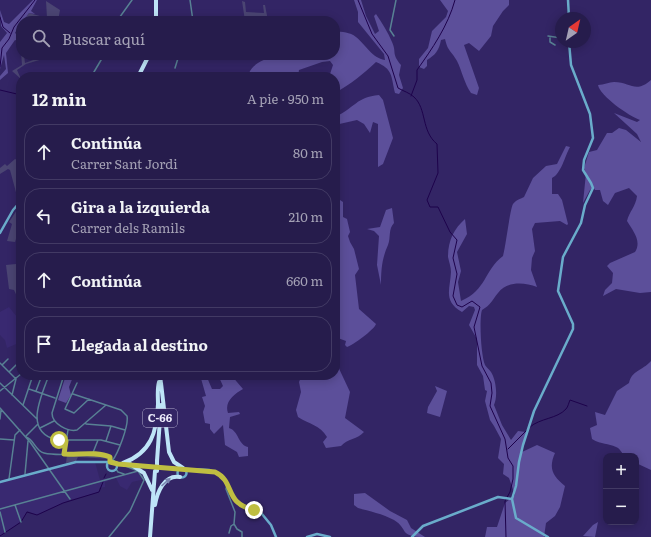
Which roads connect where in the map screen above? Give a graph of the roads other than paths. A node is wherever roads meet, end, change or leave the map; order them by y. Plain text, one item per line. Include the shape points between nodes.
1 (132, 0) edge
2 (155, 0) edge
3 (190, 0) edge
4 (396, 0) edge
5 (568, 0) edge
6 (569, 12) edge
7 (121, 16) edge
8 (155, 16) edge
9 (192, 16) edge
10 (394, 36) dead end
11 (548, 36) dead end
12 (550, 38) junction
13 (555, 38) edge
14 (555, 45) dead end
15 (569, 48) edge
16 (101, 60) edge
17 (146, 60) edge
18 (146, 60) edge
19 (177, 60) edge
20 (175, 68) dead end
21 (94, 72) edge
22 (140, 72) edge
23 (141, 72) edge
24 (16, 207) edge
25 (0, 233) edge
26 (8, 359) dead end
27 (1, 364) edge
28 (16, 365) dead end
29 (9, 372) junction
30 (16, 379) junction
31 (18, 380) edge
32 (32, 380) edge
33 (40, 380) edge
34 (47, 380) edge
35 (62, 380) edge
36 (13, 382) junction
37 (160, 382) junction
38 (0, 383) edge
39 (77, 383) dead end
40 (16, 384) junction
41 (4, 387) junction
42 (29, 389) junction
43 (0, 391) edge
44 (36, 391) junction
45 (42, 394) junction
46 (73, 394) junction
47 (12, 395) junction
48 (56, 398) junction
49 (89, 399) junction
50 (106, 405) junction
51 (23, 406) junction
52 (1, 409) edge
53 (0, 419) edge
54 (37, 419) junction
55 (54, 421) junction
56 (38, 424) junction
57 (86, 424) junction
58 (110, 426) junction
59 (40, 428) junction
60 (20, 430) junction
61 (68, 430) junction
62 (125, 430) junction
63 (26, 437) junction
64 (0, 439) edge
65 (14, 440) junction
66 (28, 440) junction
67 (98, 440) junction
68 (66, 441) junction
69 (106, 441) junction
70 (120, 445) junction
71 (28, 446) junction
72 (32, 446) junction
73 (64, 454) junction
74 (92, 455) junction
75 (104, 462) junction
76 (113, 462) junction
77 (127, 465) junction
78 (107, 466) junction
79 (49, 469) junction
80 (116, 469) junction
81 (172, 469) junction
82 (182, 469) junction
83 (191, 469) junction
84 (156, 471) junction
85 (138, 472) junction
86 (131, 473) junction
87 (126, 474) junction
88 (186, 474) junction
89 (25, 475) junction
90 (178, 475) junction
91 (9, 479) junction
92 (0, 482) edge
93 (228, 485) junction
94 (64, 492) junction
95 (70, 499) dead end
96 (510, 499) junction
97 (153, 500) junction
98 (15, 505) junction
99 (154, 507) junction
100 (0, 509) edge
101 (0, 512) edge
102 (21, 522) dead end
103 (234, 523) junction
104 (5, 532) dead end
105 (229, 533) dead end
106 (109, 537) edge
107 (151, 537) edge
108 (242, 537) edge
109 (276, 537) edge
110 (307, 537) edge
111 (330, 537) edge
112 (412, 537) edge
113 (548, 537) edge

1 - 7 street
2 - 8 highway
3 - 9 street
4 - 10 street via 390,30
5 - 6 street
11 - 12 street
12 - 13 street
12 - 14 street via 550,42
15 - 96 street via 571,65 590,114 593,138 584,160 583,170 591,183 592,191 585,205 581,223 563,257 558,286 573,329 534,411 521,451 516,486
16 - 21 street
17 - 23 highway
18 - 22 highway
19 - 20 street
24 - 25 street
26 - 27 street
27 - 29 street
28 - 29 street
29 - 30 street
30 - 36 street
30 - 40 street
31 - 40 street
32 - 42 street
33 - 44 street
34 - 45 street
35 - 48 street
36 - 40 street
36 - 41 street
37 - 77 highway via 157,414 150,444
37 - 82 highway via 169,452 174,462
37 - 84 highway, C-66, bridge
38 - 41 street
39 - 46 street
40 - 47 street
41 - 43 street
41 - 47 street
42 - 44 street
42 - 51 street
44 - 45 street
45 - 48 street
45 - 54 street
46 - 49 street
46 - 49 street via 64,407 72,414
47 - 51 street
48 - 55 street via 52,413
49 - 50 street
50 - 57 street
50 - 62 street via 125,414 128,420
51 - 54 street
52 - 53 street
52 - 60 street
54 - 56 street
55 - 59 street
55 - 61 street
56 - 59 street
56 - 63 street
57 - 58 street
57 - 61 street via 77,430
58 - 62 street
58 - 69 street
59 - 68 street via 50,438
60 - 63 street
60 - 65 street via 15,434
61 - 68 street
62 - 70 street
63 - 66 street
63 - 73 street via 44,453
64 - 65 street
65 - 91 street
66 - 71 street
66 - 72 street
67 - 68 street
67 - 69 street
67 - 74 street
68 - 73 street
69 - 70 street
70 - 76 street
71 - 72 street
71 - 89 street
72 - 79 street
73 - 74 street
74 - 76 street via 103,454 110,457
75 - 76 street
75 - 78 street
75 - 79 street via 84,461
76 - 77 street
76 - 78 street
76 - 80 street
77 - 80 street
77 - 81 street
77 - 85 street
77 - 86 street
77 - 97 highway via 140,469 146,476
78 - 80 street via 111,471
79 - 89 street
79 - 94 street
80 - 87 street via 118,473
81 - 82 street
81 - 90 street
82 - 83 street
82 - 88 street
82 - 90 street
83 - 88 street
83 - 93 street via 215,472
84 - 97 highway, C-66
84 - 99 highway, C-66
85 - 86 street
85 - 106 street via 144,480 136,501
86 - 87 street
87 - 94 street
88 - 90 street via 184,477
89 - 91 street
99 -> 90 highway via 162,485
91 - 92 street
93 - 103 street via 226,490 235,516
93 - 109 street via 239,505 258,511 265,517
94 - 95 street
94 - 98 street
96 - 112 street via 502,497 489,500 423,526
96 - 113 street via 516,518
97 - 107 highway, C-66
98 - 100 street
98 - 102 street
99 - 107 highway, C-66
101 - 104 street
103 - 105 street
103 - 108 street via 242,532
110 - 111 street via 317,534

